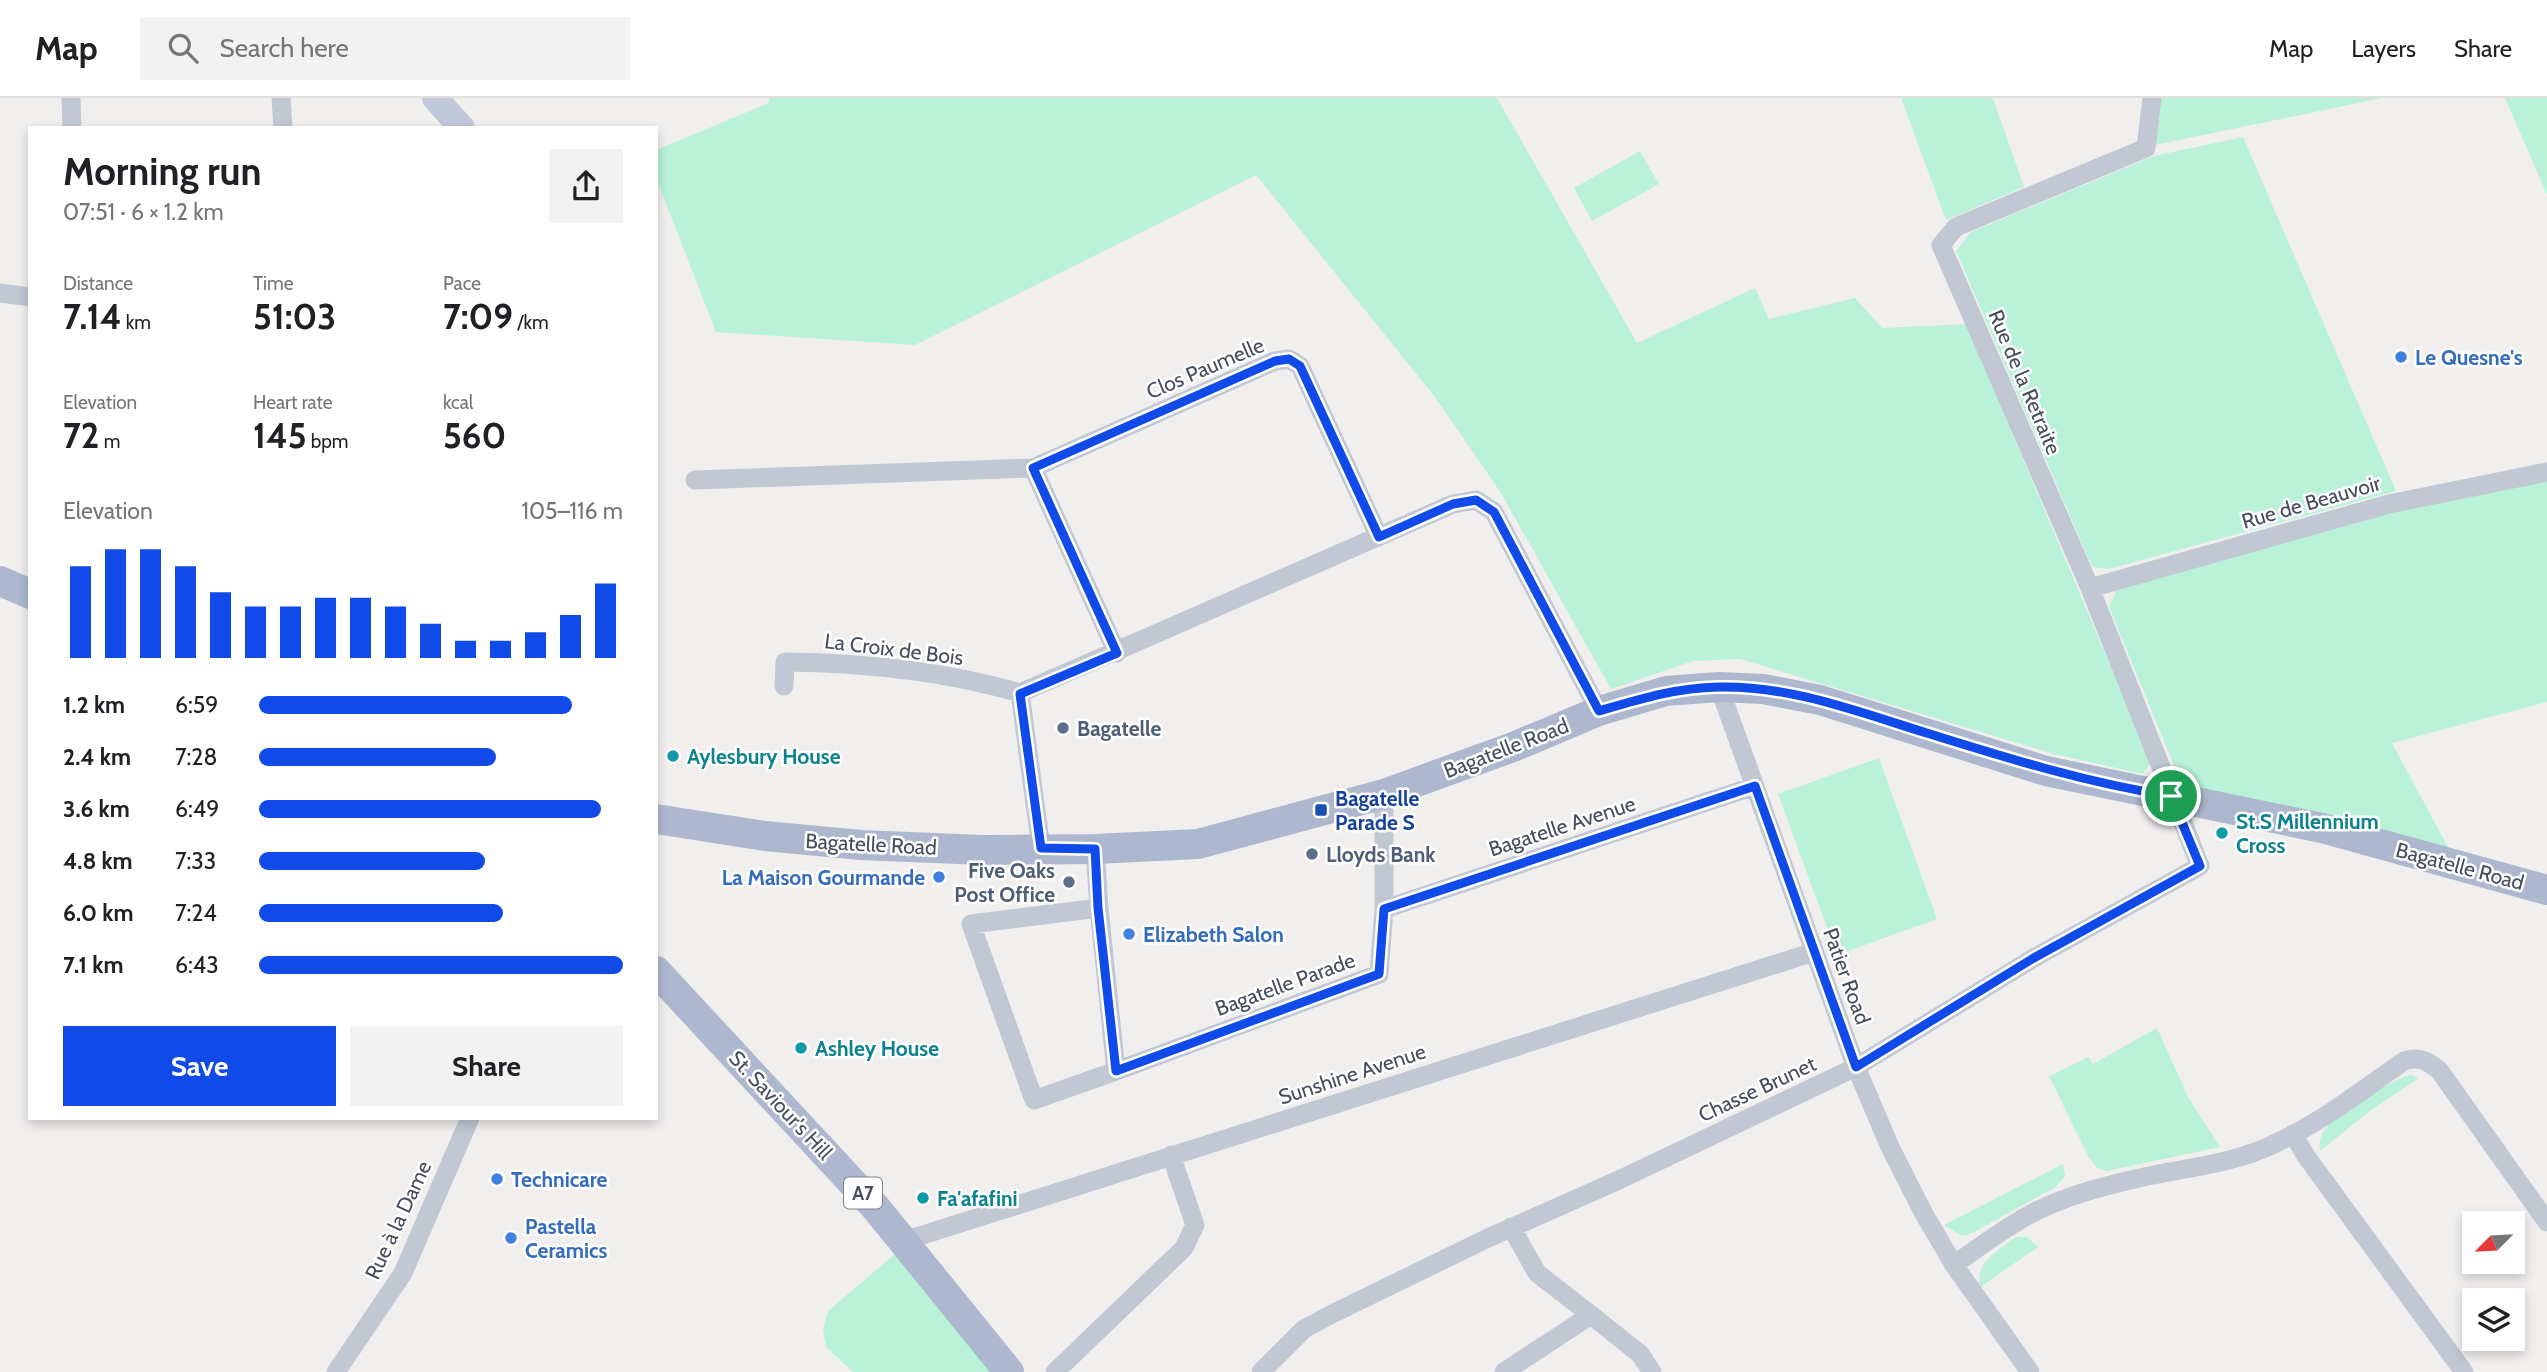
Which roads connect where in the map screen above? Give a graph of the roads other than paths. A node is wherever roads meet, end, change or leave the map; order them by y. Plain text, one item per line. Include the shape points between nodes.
1 (71, 98) edge
2 (281, 98) edge
3 (435, 98) edge
4 (2152, 98) edge
5 (72, 126) edge
6 (283, 126) edge
7 (460, 126) edge
8 (0, 293) edge
9 (28, 297) edge
10 (1033, 468) junction
11 (2547, 471) edge
12 (695, 480) dead end
13 (1379, 537) junction
14 (0, 581) edge
15 (2090, 588) junction
16 (28, 593) edge
17 (1117, 653) junction
18 (784, 686) dead end
19 (1719, 687) junction
20 (1020, 694) junction
21 (1599, 711) junction
22 (1755, 786) junction
23 (1384, 794) junction
24 (2171, 796) junction
25 (658, 820) edge
26 (1041, 848) junction
27 (1095, 849) junction
28 (2547, 890) edge
29 (1098, 908) junction
30 (1384, 909) junction
31 (1814, 951) junction
32 (658, 973) edge
33 (1856, 1067) junction
34 (1116, 1071) junction
35 (469, 1120) edge
36 (2293, 1133) junction
37 (1171, 1155) junction
38 (2547, 1222) edge
39 (1511, 1227) junction
40 (904, 1241) junction
41 (1954, 1265) junction
42 (1591, 1315) junction
43 (336, 1372) edge
44 (1009, 1372) edge
45 (1055, 1372) edge
46 (1261, 1372) edge
47 (1504, 1372) edge
48 (1652, 1372) edge
49 (2031, 1372) edge
50 (2464, 1372) edge

1 - 5 street
2 - 6 street
3 - 7 main road
4 - 15 street, Rue de la Retraite via 2146,148 1956,227 1941,245
8 - 9 street
10 - 12 street, Clos Paumelle
10 - 13 street, Clos Paumelle via 1275,361 1289,359 1300,366
10 - 17 street
11 - 15 street, Rue de Beauvoir via 2389,504
13 - 17 street
13 - 21 street via 1453,504 1476,500 1494,512
14 - 16 main road
15 - 24 street, Rue de la Retraite
17 - 20 street
18 - 20 street, La Croix de Bois via 785,662 850,663
19 - 21 main road, Bagatelle Road via 1666,691
19 - 22 street, Patier Road
19 - 24 main road, Bagatelle Road via 1763,689 1820,700 2046,771
20 - 26 street
21 - 23 main road, Bagatelle Road
22 - 30 street, Bagatelle Avenue
22 - 31 street, Patier Road
23 - 27 main road, Bagatelle Road via 1198,844
23 - 30 street, Bagatelle Parade
24 - 28 main road, Bagatelle Road via 2322,828
24 - 33 street, Chasse Brunet via 2200,866 2032,959
25 - 26 main road, Bagatelle Road via 813,842 983,850
26 - 27 main road, Bagatelle Road
27 - 29 street
29 - 34 street
29 - 34 street, Bagatelle Parade via 971,924 1034,1100
30 - 34 street, Bagatelle Parade via 1379,974
31 - 33 street, Patier Road
31 - 37 street, Sunshine Avenue
32 - 40 main road, St. Saviour's Hill / A7
33 - 39 street, Chasse Brunet
33 - 41 street, Patier Road via 1890,1147
35 - 43 street, Rue à la Dame via 403,1273
36 - 38 street via 2404,1061 2425,1060 2439,1070
36 - 41 street via 2238,1158 2083,1193 2031,1214
36 - 50 street
37 - 40 street, Sunshine Avenue
37 - 45 street via 1195,1225 1184,1248
39 - 42 street via 1537,1273
39 - 46 street, Chasse Brunet via 1304,1329
40 - 44 main road, St. Saviour's Hill / A7
41 - 49 street, Patier Road
42 - 47 street
42 - 48 street via 1640,1354

